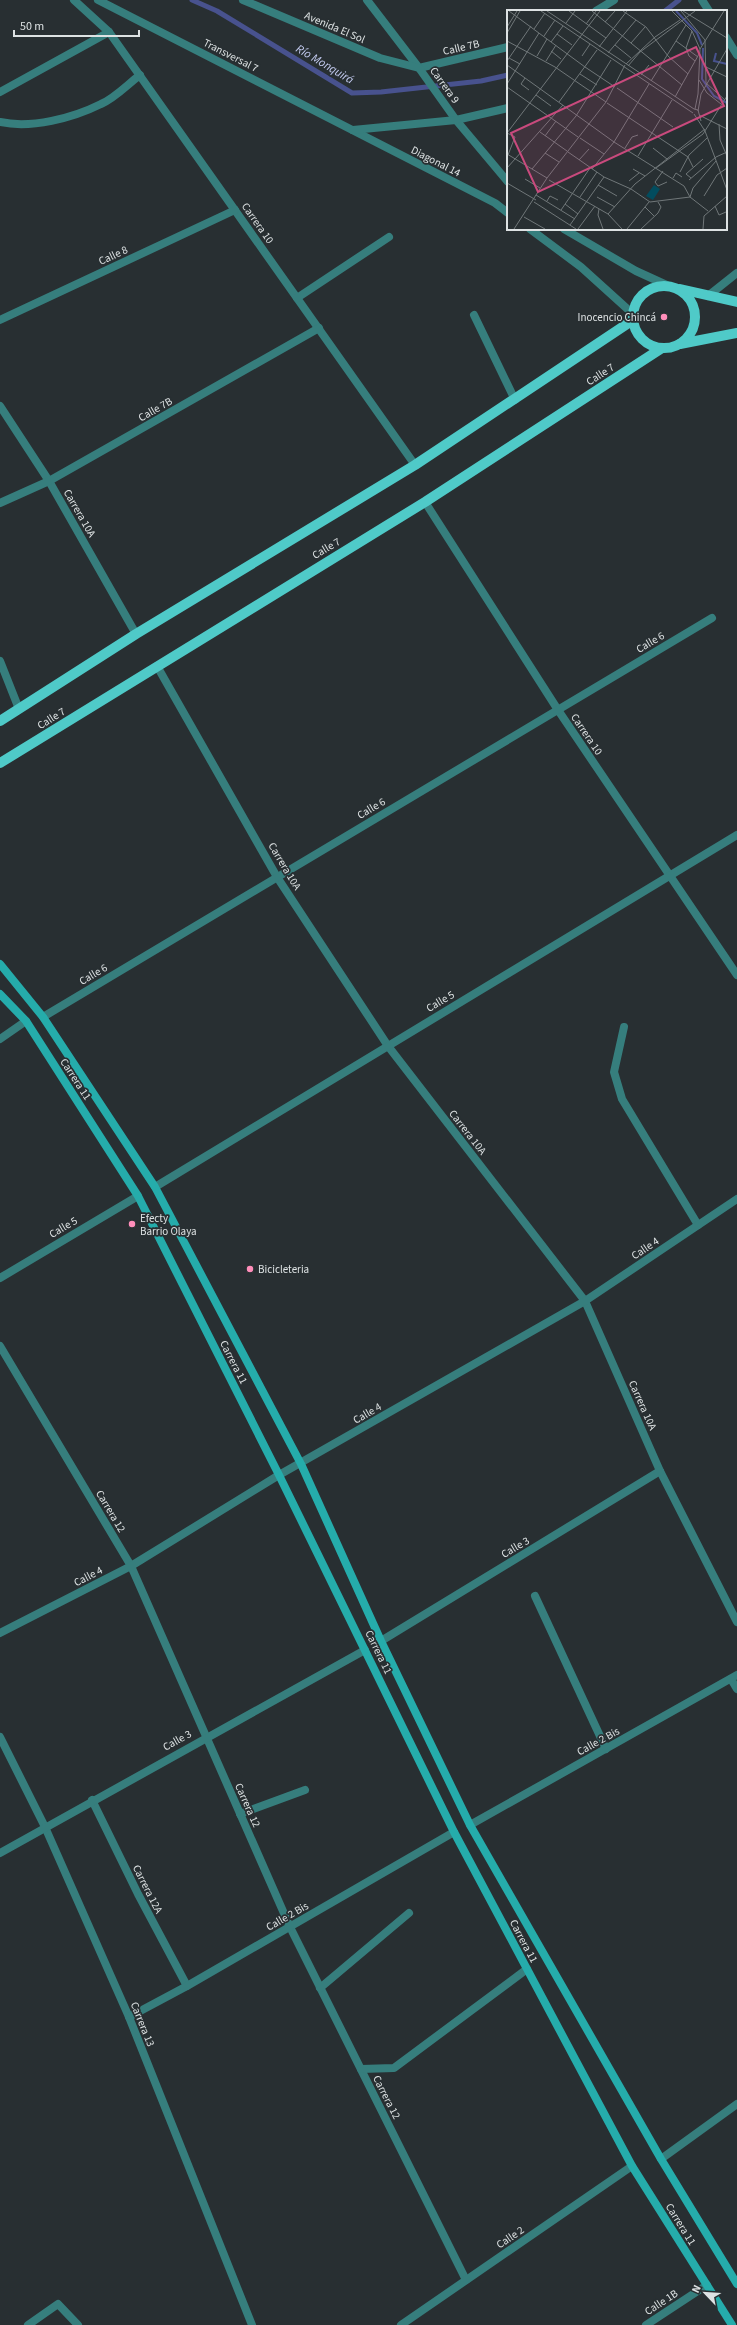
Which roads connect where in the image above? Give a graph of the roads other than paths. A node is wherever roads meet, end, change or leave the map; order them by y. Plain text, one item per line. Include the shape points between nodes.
1 (74, 0) edge
2 (98, 0) edge
3 (243, 0) edge
4 (367, 0) edge
5 (614, 0) edge
6 (703, 0) edge
7 (598, 10) edge
8 (708, 10) edge
9 (109, 32) junction
10 (727, 39) edge
11 (507, 47) edge
12 (737, 55) edge
13 (422, 71) junction
14 (140, 75) junction
15 (0, 92) edge
16 (507, 108) edge
17 (456, 120) junction
18 (0, 122) edge
19 (353, 130) junction
20 (507, 181) edge
21 (235, 210) junction
22 (507, 212) edge
23 (531, 230) edge
24 (566, 230) edge
25 (389, 237) dead end
26 (737, 273) edge
27 (673, 288) junction
28 (708, 296) junction
29 (297, 298) junction
30 (737, 302) edge
31 (474, 315) dead end
32 (633, 317) junction
33 (0, 320) edge
34 (319, 328) junction
35 (737, 333) edge
36 (678, 344) junction
37 (662, 348) junction
38 (515, 400) junction
39 (0, 406) edge
40 (415, 465) junction
41 (49, 481) junction
42 (425, 502) junction
43 (0, 503) edge
44 (712, 618) dead end
45 (136, 634) junction
46 (0, 661) edge
47 (157, 666) junction
48 (20, 709) junction
49 (558, 710) junction
50 (0, 721) edge
51 (0, 763) edge
52 (737, 835) edge
53 (669, 876) junction
54 (277, 877) junction
55 (0, 964) edge
56 (737, 975) edge
57 (0, 994) edge
58 (42, 1017) junction
59 (26, 1021) junction
60 (624, 1027) dead end
61 (0, 1039) edge
62 (388, 1046) junction
63 (155, 1187) junction
64 (138, 1196) junction
65 (737, 1199) edge
66 (698, 1225) junction
67 (0, 1278) edge
68 (585, 1301) junction
69 (0, 1346) edge
70 (301, 1464) junction
71 (660, 1471) junction
72 (279, 1475) junction
73 (131, 1566) junction
74 (535, 1596) dead end
75 (737, 1622) edge
76 (0, 1633) edge
77 (381, 1641) junction
78 (365, 1650) junction
79 (734, 1677) edge
80 (737, 1689) edge
81 (206, 1736) junction
82 (0, 1737) edge
83 (606, 1749) junction
84 (305, 1790) dead end
85 (92, 1800) junction
86 (240, 1814) junction
87 (470, 1825) junction
88 (44, 1827) junction
89 (454, 1832) junction
90 (0, 1853) edge
91 (409, 1913) dead end
92 (290, 1927) junction
93 (527, 1969) junction
94 (187, 1986) junction
95 (320, 1988) junction
96 (129, 2017) junction
97 (361, 2069) junction
98 (737, 2104) edge
99 (661, 2159) junction
100 (632, 2166) junction
101 (466, 2280) junction
102 (737, 2284) edge
103 (707, 2285) junction
104 (28, 2325) edge
105 (78, 2325) edge
106 (252, 2325) edge
107 (401, 2325) edge
108 (646, 2325) edge
109 (732, 2325) edge

1 - 9 street, Carrera 10
2 - 19 street, Transversal 7
3 - 13 street, Avenida El Sol via 380,58
4 - 13 street, Carrera 9
5 - 7 street
6 - 8 street
9 - 14 street, Carrera 10
9 - 15 street
10 - 12 street
11 - 13 street, Calle 7B
13 - 17 street, Carrera 9
14 - 18 street via 102,104 56,121 8,124
14 - 21 street, Carrera 10
16 - 17 street
17 - 19 street
17 - 20 street, Carrera 9
19 - 22 street, Diagonal 14 via 495,203
21 - 29 street, Carrera 10
21 - 33 street, Calle 8
23 - 32 street via 580,267
24 - 27 street via 636,271
25 - 29 street
26 - 28 street
27 - 28 main road
27 - 32 main road via 659,286 644,294 636,303
27 - 36 main road via 688,297 695,315 692,330
28 - 30 main road
29 - 34 street, Carrera 10
31 - 38 street
32 - 37 main road via 636,331 642,339 652,346
32 - 38 main road
34 - 40 street, Carrera 10
34 - 41 street, Calle 7B
35 - 36 main road
36 - 37 main road
37 - 42 main road, Calle 7
38 - 40 main road
39 - 41 street, Carrera 10A
40 - 45 main road
41 - 43 street, Calle 7B
41 - 45 street, Carrera 10A
42 - 47 main road, Calle 7
42 - 49 street, Carrera 10
44 - 49 street, Calle 6
45 - 48 main road
46 - 48 street
47 - 51 main road, Calle 7
47 - 54 street, Carrera 10A
48 - 50 main road
49 - 53 street, Carrera 10
49 - 54 street, Calle 6
52 - 53 street, Calle 5
53 - 56 street, Carrera 10
53 - 62 street, Calle 5
54 - 58 street, Calle 6
54 - 62 street, Carrera 10A
55 - 58 main road, Carrera 11
57 - 59 main road, Carrera 11
58 - 63 main road, Carrera 11
59 - 61 street
59 - 64 main road, Carrera 11
60 - 66 street via 614,1072 622,1099
62 - 63 street, Calle 5
62 - 68 street, Carrera 10A
63 - 70 main road, Carrera 11
64 - 67 street, Calle 5
64 - 72 main road, Carrera 11
65 - 66 street, Calle 4
66 - 68 street, Calle 4
68 - 70 street, Calle 4
68 - 71 street, Carrera 10A
69 - 73 street, Carrera 12
70 - 72 street, Calle 4
70 - 77 main road, Carrera 11
71 - 75 street, Carrera 10A
71 - 77 street, Calle 3
72 - 73 street, Calle 4
72 - 78 main road, Carrera 11
73 - 76 street, Calle 4
73 - 81 street, Carrera 12
74 - 83 street
77 - 87 main road, Carrera 11
78 - 81 street, Calle 3
78 - 89 main road, Carrera 11
79 - 80 street
79 - 83 street, Calle 2 Bis
81 - 85 street, Calle 3
81 - 86 street, Carrera 12
82 - 88 street, Carrera 13
83 - 87 street, Calle 2 Bis
84 - 86 street
85 - 88 street, Calle 3
85 - 94 street, Carrera 12A
86 - 92 street, Carrera 12
87 - 99 main road, Carrera 11
88 - 90 street, Calle 3
88 - 96 street, Carrera 13
89 - 92 street, Calle 2 Bis
89 - 93 main road, Carrera 11
91 - 95 street
92 - 94 street, Calle 2 Bis
92 - 95 street, Carrera 12
93 - 97 street via 394,2068
93 - 100 main road, Carrera 11
94 - 96 street, Calle 2 Bis
95 - 97 street, Carrera 12
96 - 106 street, Carrera 13
97 - 101 street, Carrera 12
98 - 99 street
99 - 102 main road, Carrera 11
100 - 101 street, Calle 2
100 - 103 main road, Carrera 11
101 - 107 street, Calle 2
103 - 108 street, Calle 1B
103 - 109 main road, Carrera 11
104 - 105 street via 58,2304

